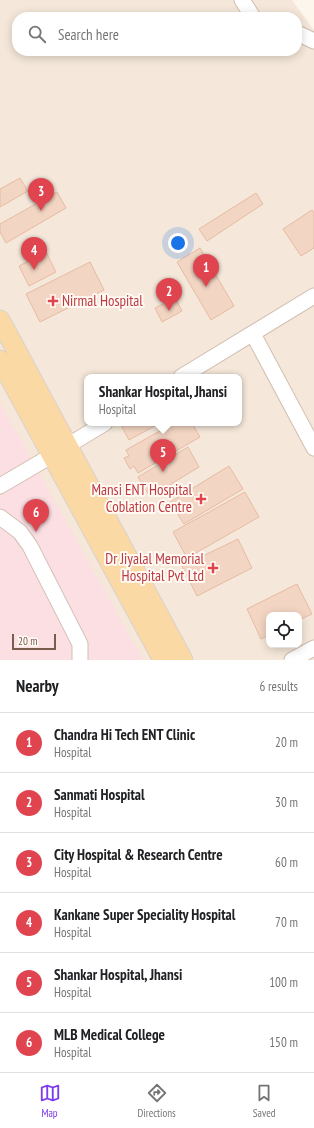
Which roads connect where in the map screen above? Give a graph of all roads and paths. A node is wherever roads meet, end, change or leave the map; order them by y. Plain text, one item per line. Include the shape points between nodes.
1 (242, 0) edge
2 (250, 12) edge
3 (302, 35) edge
4 (314, 41) edge
5 (312, 303) edge
6 (0, 320) edge
7 (253, 334) junction
8 (0, 360) edge
9 (186, 374) edge
10 (100, 426) edge
11 (67, 446) junction
12 (314, 448) edge
13 (51, 456) junction
14 (0, 486) edge
15 (0, 517) edge
16 (314, 648) edge
17 (80, 660) edge
18 (162, 660) edge
19 (183, 660) edge
20 (292, 660) edge

1 - 2 street
3 - 4 street
5 - 7 street
6 - 11 main road
7 - 9 street
7 - 12 street
8 - 13 main road
10 - 11 street
11 - 19 main road
13 - 14 street
13 - 18 main road
15 - 17 street via 20,532 30,546 80,644
16 - 20 street

